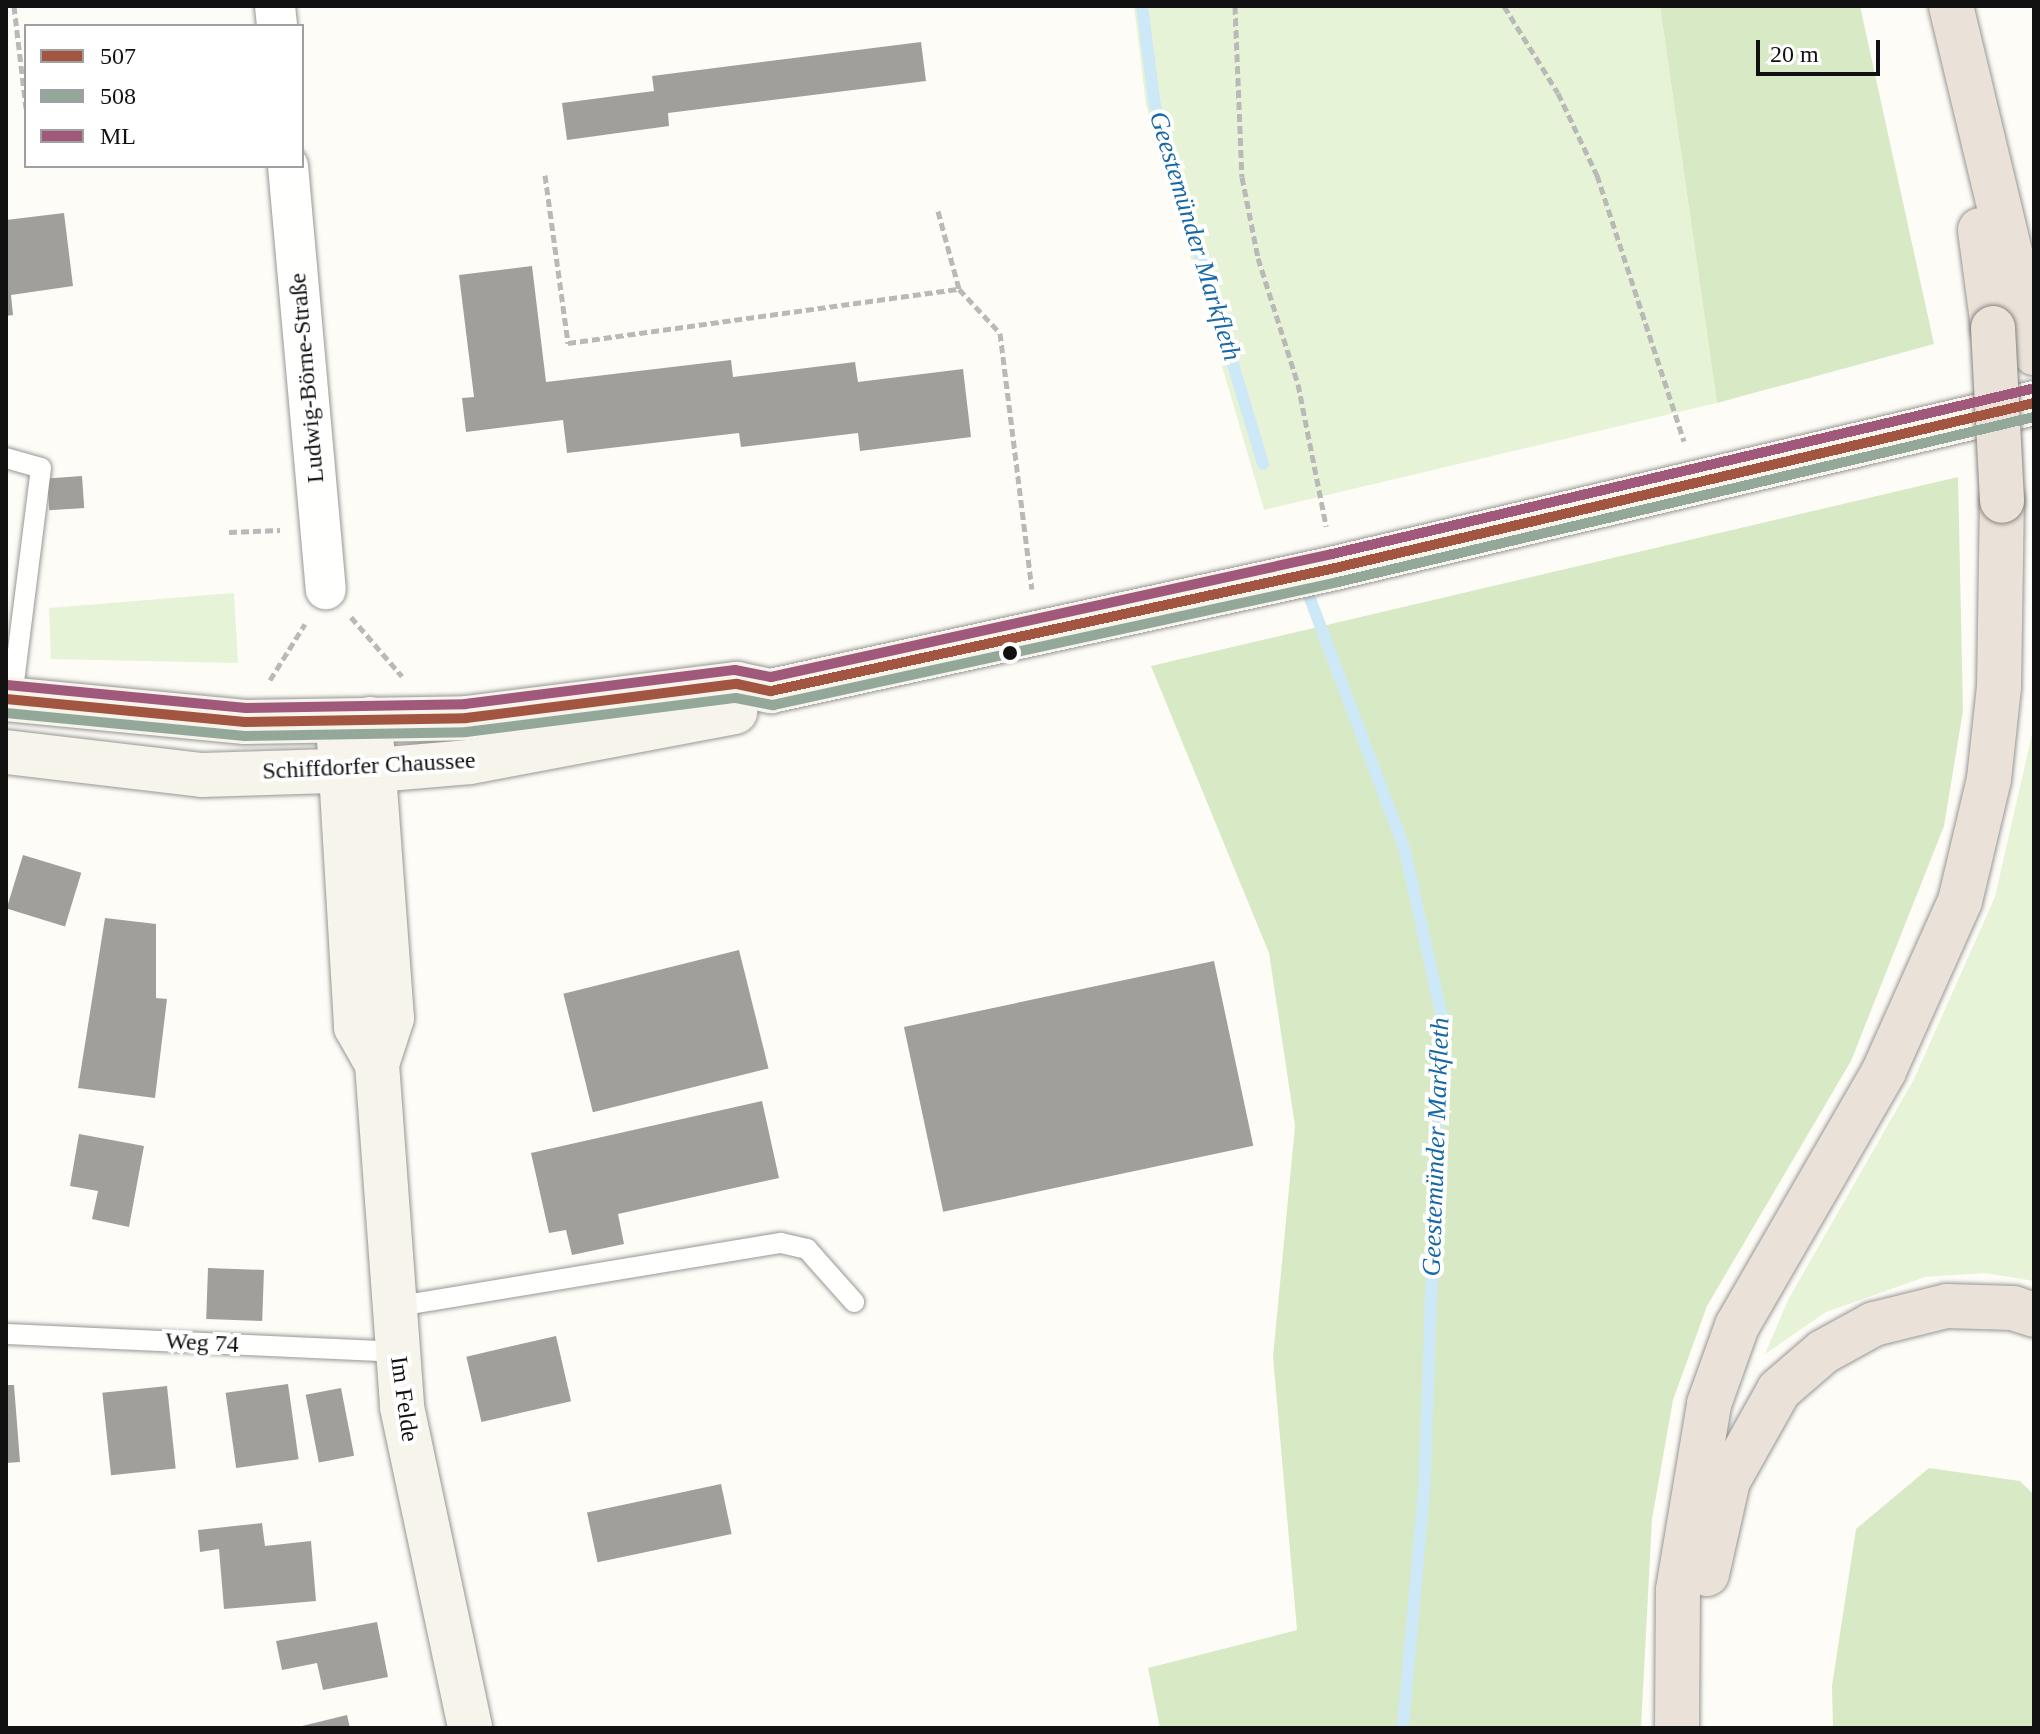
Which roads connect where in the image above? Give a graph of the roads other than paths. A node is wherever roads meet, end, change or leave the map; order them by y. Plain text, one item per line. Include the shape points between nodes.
1 (1950, 6) edge
2 (288, 168) edge
3 (2034, 353) edge
4 (2034, 403) edge
5 (6, 458) edge
6 (326, 589) road end
7 (771, 691) junction
8 (9, 698) edge
9 (354, 720) junction
10 (6, 752) edge
11 (357, 769) junction
12 (854, 1302) dead end
13 (393, 1307) junction
14 (2034, 1315) edge
15 (6, 1334) edge
16 (397, 1352) junction
17 (470, 1728) edge
18 (1677, 1728) edge
19 (1704, 1728) edge

1 - 3 highway
1 - 18 highway, bridge via 1993,328 2002,501 1999,687 1989,779 1960,901 1884,1071 1737,1326 1709,1404 1678,1590
2 - 6 street, Ludwig-Börne-Straße
4 - 7 street, Schiffdorfer Chaussee via 1335,568
5 - 8 lane via 41,468
7 - 9 street, Schiffdorfer Chaussee via 737,684 438,718
7 - 11 street, Schiffdorfer Chaussee via 729,713 470,762
8 - 9 street, Schiffdorfer Chaussee via 245,722
9 - 11 street, Im Felde
10 - 11 street, Schiffdorfer Chaussee via 202,775
11 - 13 street, Im Felde via 392,1018 377,1064
12 - 13 lane via 807,1249 781,1243
13 - 16 street, Im Felde
14 - 19 highway via 2013,1308 1947,1306 1874,1324 1823,1352 1779,1390 1728,1481 1711,1543 1703,1601
15 - 16 lane, Weg 74
16 - 17 street, Im Felde via 419,1492

